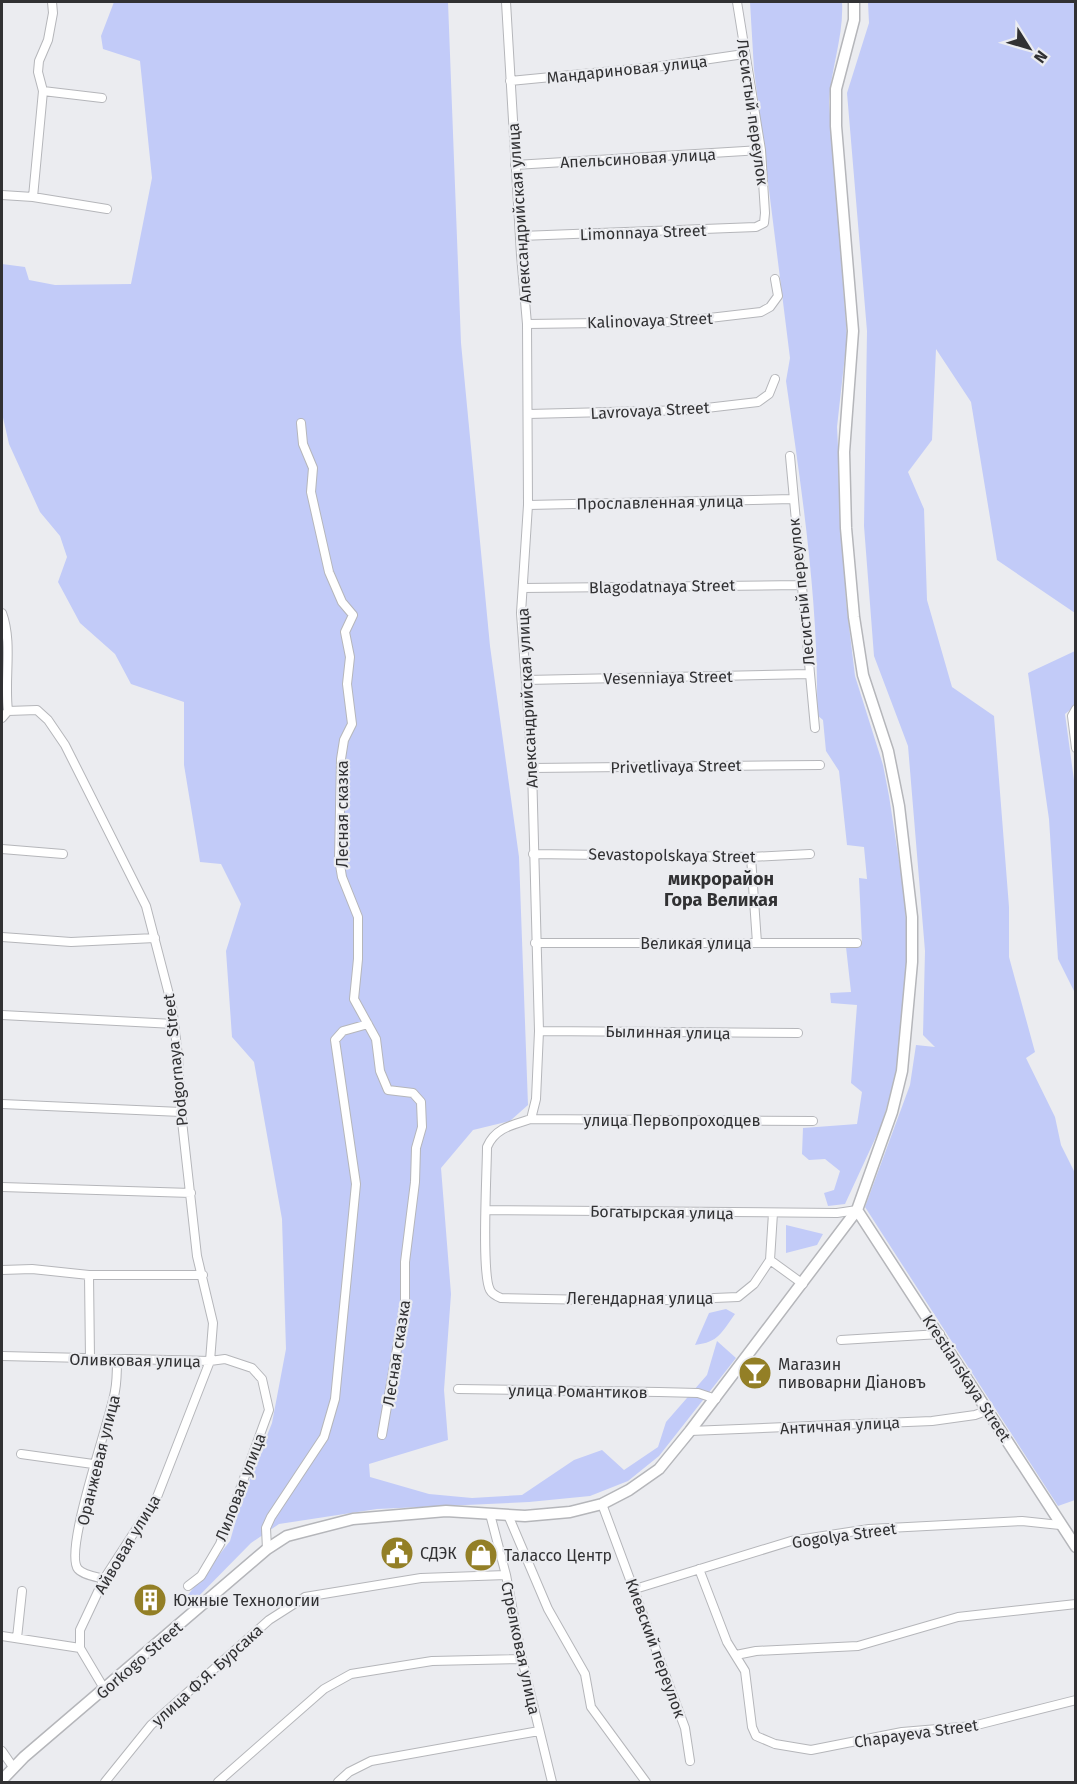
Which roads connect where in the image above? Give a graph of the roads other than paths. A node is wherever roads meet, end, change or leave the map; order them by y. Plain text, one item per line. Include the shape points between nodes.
1 (52, 2) edge
2 (506, 2) edge
3 (737, 2) edge
4 (854, 2) edge
5 (744, 54) junction
6 (510, 81) junction
7 (43, 91) junction
8 (102, 98) dead end
9 (761, 150) junction
10 (515, 165) junction
11 (2, 195) edge
12 (33, 197) junction
13 (108, 208) dead end
14 (764, 224) joint
15 (521, 236) junction
16 (776, 279) dead end
17 (527, 324) junction
18 (775, 378) dead end
19 (528, 414) junction
20 (301, 423) dead end
21 (790, 456) dead end
22 (792, 499) junction
23 (528, 505) junction
24 (800, 585) junction
25 (524, 588) junction
26 (2, 613) edge
27 (810, 674) junction
28 (526, 681) junction
29 (1076, 709) edge
30 (8, 711) junction
31 (2, 718) edge
32 (815, 728) dead end
33 (1076, 748) edge
34 (820, 765) dead end
35 (532, 768) junction
36 (2, 849) edge
37 (63, 854) dead end
38 (533, 854) junction
39 (810, 855) dead end
40 (751, 857) junction
41 (2, 937) edge
42 (155, 938) junction
43 (535, 943) junction
44 (757, 943) junction
45 (857, 943) dead end
46 (2, 1015) edge
47 (174, 1024) junction
48 (368, 1024) junction
49 (538, 1031) junction
50 (798, 1033) dead end
51 (2, 1104) edge
52 (181, 1112) junction
53 (531, 1119) junction
54 (813, 1121) dead end
55 (2, 1187) edge
56 (191, 1193) junction
57 (488, 1210) junction
58 (857, 1210) junction
59 (772, 1213) junction
60 (770, 1260) junction
61 (2, 1270) edge
62 (89, 1275) junction
63 (203, 1275) junction
64 (803, 1284) junction
65 (940, 1334) junction
66 (841, 1340) dead end
67 (2, 1356) edge
68 (90, 1359) junction
69 (117, 1359) junction
70 (210, 1361) junction
71 (262, 1379) joint
72 (458, 1389) dead end
73 (716, 1399) junction
74 (989, 1410) junction
75 (690, 1431) junction
76 (382, 1435) dead end
77 (21, 1454) dead end
78 (93, 1464) junction
79 (602, 1504) junction
80 (490, 1514) junction
81 (508, 1515) junction
82 (1060, 1525) junction
83 (1076, 1547) edge
84 (267, 1549) junction
85 (699, 1569) junction
86 (506, 1575) junction
87 (104, 1579) junction
88 (188, 1586) dead end
89 (635, 1589) junction
90 (22, 1591) dead end
91 (1076, 1604) edge
92 (2, 1636) edge
93 (16, 1638) junction
94 (80, 1648) junction
95 (736, 1655) junction
96 (522, 1659) junction
97 (105, 1690) junction
98 (1076, 1700) edge
99 (539, 1731) junction
100 (2, 1751) edge
101 (690, 1761) dead end
102 (13, 1767) junction
103 (2, 1781) edge
104 (105, 1782) edge
105 (218, 1782) edge
106 (338, 1782) edge
107 (552, 1782) edge
108 (646, 1782) edge

1 - 7 street via 38,72
2 - 6 street, Александрийская улица
3 - 5 street, Лесистый переулок
4 - 58 main road, Gorkogo Street via 854,20 836,89 853,331 844,452 846,528 863,675 888,751 899,806 912,917 902,1071 892,1112
5 - 6 street, Мандариновая улица
5 - 9 street, Лесистый переулок
6 - 10 street, Александрийская улица
7 - 8 street
7 - 12 street
9 - 10 street, Апельсиновая улица
9 - 14 street, Лесистый переулок
10 - 15 street, Александрийская улица
11 - 12 street
12 - 13 street
14 - 15 street, Limonnaya Street
15 - 17 street, Александрийская улица
16 - 17 street, Kalinovaya Street via 778,296 761,312 675,322
17 - 19 street, Александрийская улица
18 - 19 street, Lavrovaya Street via 769,394 758,402 689,410
19 - 23 street, Александрийская улица
20 - 48 street, Лесная сказка via 303,444 314,468 311,492 329,572 342,602 353,615 345,632 350,657 347,684 352,724 341,759 339,860 358,917 354,999
21 - 22 street, Лесистый переулок
22 - 23 street, Прославленная улица
22 - 24 street, Лесистый переулок
23 - 25 street, Александрийская улица
24 - 25 street, Blagodatnaya Street
24 - 27 street, Лесистый переулок
25 - 28 street, Александрийская улица
26 - 30 street via 8,637
27 - 28 street, Vesenniaya Street
27 - 32 street, Лесистый переулок
28 - 35 street, Александрийская улица
29 - 33 street via 1072,716
30 - 31 street
30 - 42 street, Podgornaya Street via 37,710 65,745 138,886
34 - 35 street, Privetlivaya Street
35 - 38 street, Александрийская улица
36 - 37 street
38 - 40 street, Sevastopolskaya Street
38 - 43 street, Александрийская улица
39 - 40 street, Sevastopolskaya Street
40 - 44 street
41 - 42 street via 71,942
42 - 47 street, Podgornaya Street
43 - 44 street, Великая улица
43 - 49 street, Александрийская улица
44 - 45 street, Великая улица
46 - 47 street
47 - 52 street, Podgornaya Street
48 - 76 street, Лесная сказка via 376,1039 380,1071 388,1090 413,1093 421,1102 422,1127 416,1148 405,1303
48 - 84 street via 343,1031 334,1040 357,1184 335,1399 324,1437 266,1528
49 - 50 street, Былинная улица
49 - 53 street, Александрийская улица via 536,1098
51 - 52 street
52 - 56 street, Podgornaya Street
53 - 54 street, улица Первопроходцев
53 - 57 street via 500,1130 492,1137 488,1148
55 - 56 street
56 - 63 street, Podgornaya Street
57 - 59 street, Богатырская улица
57 - 60 street, Легендарная улица via 488,1288 501,1298 738,1298 754,1284
58 - 59 street, Богатырская улица
58 - 64 main road, Gorkogo Street
58 - 65 main road, Krestianskaya Street
59 - 60 street
60 - 64 street
61 - 62 street
62 - 63 street
62 - 68 street
63 - 70 street, Podgornaya Street via 213,1323
64 - 73 main road, Gorkogo Street
65 - 66 street
65 - 74 main road, Krestianskaya Street
67 - 68 street, Оливковая улица
68 - 69 street, Оливковая улица
69 - 70 street, Оливковая улица
69 - 78 street, Оранжевая улица via 115,1391
70 - 71 street, Оливковая улица via 225,1359 252,1368
70 - 87 street, Айвовая улица via 157,1497
71 - 88 street, Лиловая улица via 269,1410 220,1544 201,1576
72 - 73 street, улица Романтиков via 698,1393
73 - 75 main road, Gorkogo Street
74 - 75 street, Античная улица via 932,1420
74 - 82 main road, Krestianskaya Street
75 - 79 main road, Gorkogo Street via 659,1469
77 - 78 street
78 - 87 street, Оранжевая улица via 76,1549 77,1567
79 - 81 main road, Gorkogo Street via 570,1512
79 - 89 street, Киевский переулок
80 - 81 main road, Gorkogo Street
80 - 84 main road, Gorkogo Street via 390,1514 312,1528 287,1536
80 - 86 street, Стрелковая улица
81 - 108 street via 548,1609 585,1674 591,1707
82 - 83 main road, Krestianskaya Street
82 - 85 street, Gogolya Street via 1022,1521 869,1529 791,1541
84 - 97 main road, Gorkogo Street
85 - 89 street, Gogolya Street
85 - 95 street via 727,1642
86 - 96 street, Стрелковая улица
86 - 104 street, улица Ф.Я. Бурсака via 421,1578 305,1597 269,1620 151,1725
87 - 94 street, Айвовая улица via 80,1630
89 - 101 street, Киевский переулок via 685,1728
90 - 93 street
91 - 95 street via 958,1617 858,1646
92 - 93 street
93 - 94 street
94 - 97 street
95 - 98 street, Chapayeva Street via 745,1671 756,1736 775,1744 811,1750 902,1732 973,1726
96 - 99 street, Стрелковая улица
96 - 105 street via 449,1660 351,1674 324,1689
97 - 102 main road, Gorkogo Street
99 - 106 street via 371,1761
99 - 107 street, Стрелковая улица
100 - 102 street
102 - 103 main road, Gorkogo Street

